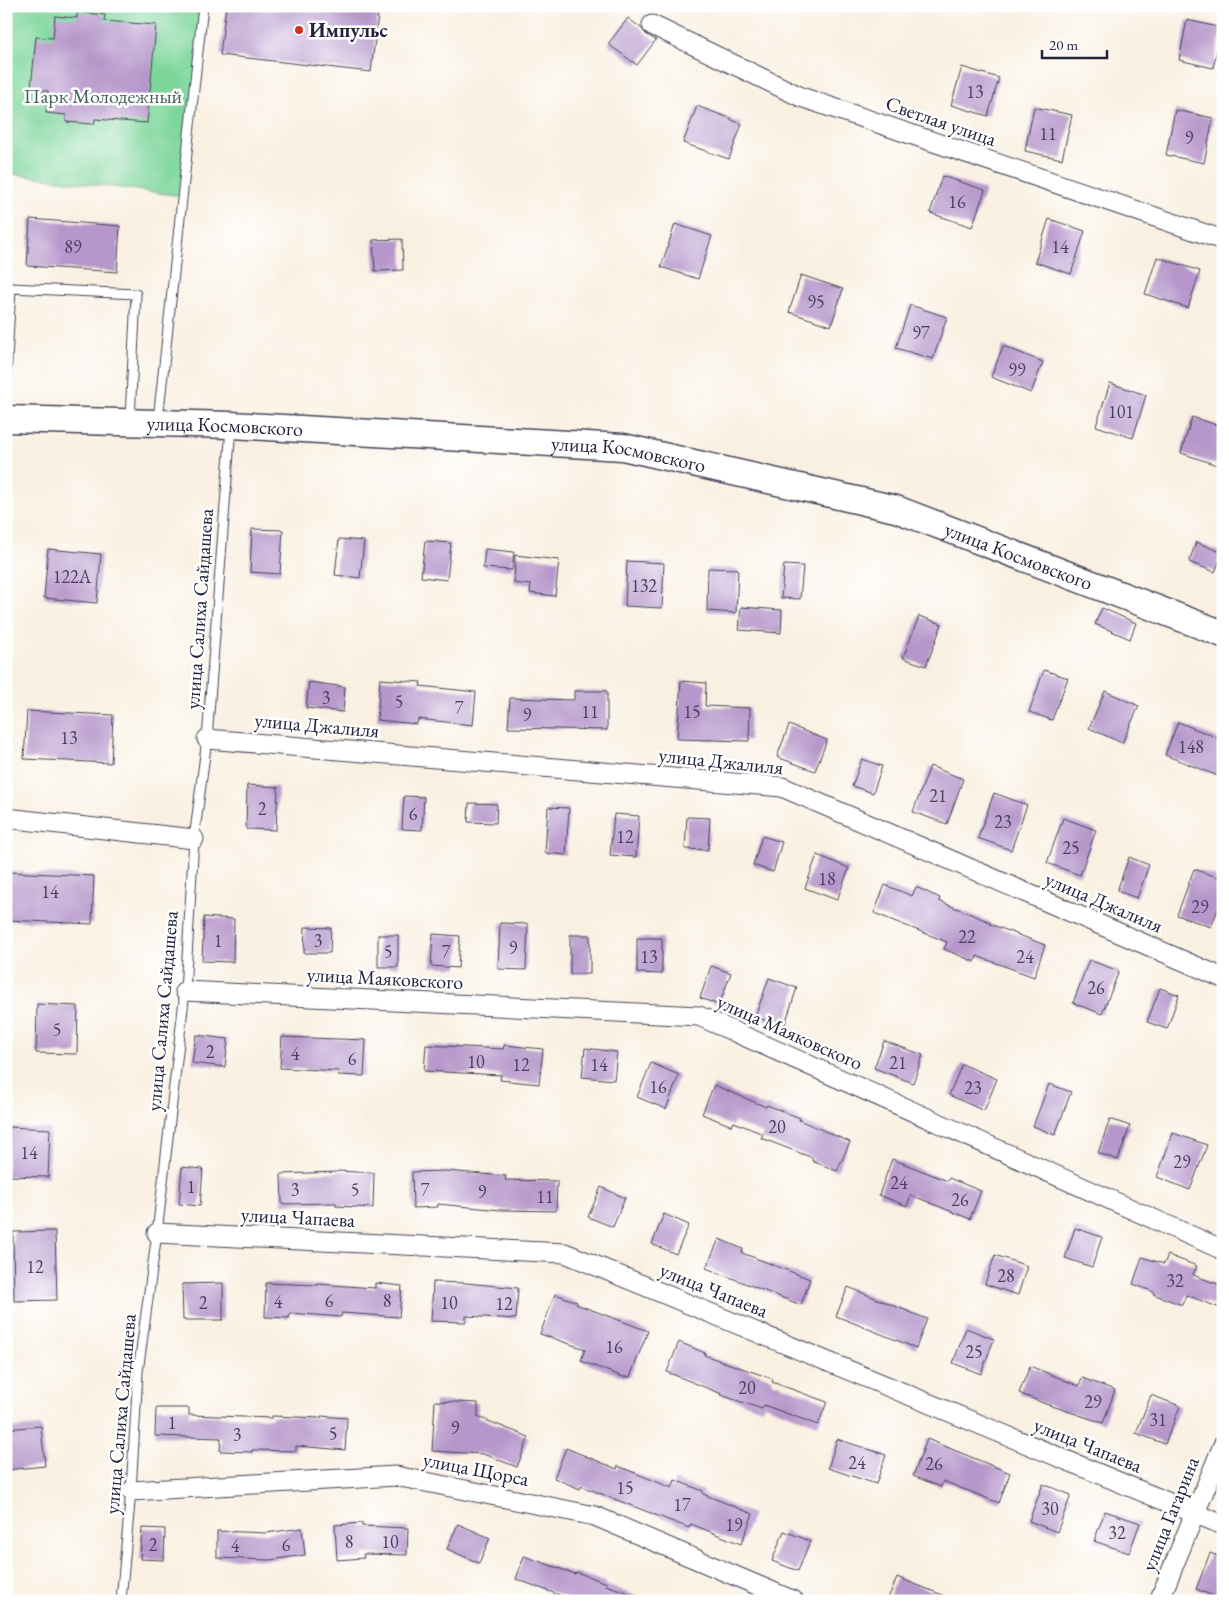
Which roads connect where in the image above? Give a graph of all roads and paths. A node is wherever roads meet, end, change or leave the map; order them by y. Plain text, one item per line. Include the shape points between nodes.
1 (203, 6) edge
2 (652, 25) dead end
3 (1223, 240) edge
4 (6, 377) edge
5 (6, 419) edge
6 (130, 422) junction
7 (157, 423) junction
8 (231, 424) junction
9 (1223, 634) edge
10 (207, 739) junction
11 (6, 818) edge
12 (194, 839) junction
13 (1223, 978) edge
14 (185, 990) junction
15 (156, 1233) junction
16 (1223, 1250) edge
17 (1223, 1445) edge
18 (131, 1491) junction
19 (1194, 1513) junction
20 (1223, 1525) edge
21 (120, 1601) edge
22 (794, 1601) edge
23 (1159, 1601) edge

1 - 7 lane
2 - 3 street, Светлая улица via 801,98
4 - 6 lane via 11,288 136,294
5 - 6 main road, улица Космовского
6 - 7 main road, улица Космовского
7 - 8 main road, улица Космовского
8 - 9 main road, улица Космовского via 623,447 896,509
8 - 10 lane, улица Салиха Сайдашева
10 - 12 lane, улица Салиха Сайдашева
10 - 13 street, улица Джалиля via 782,787
11 - 12 street
12 - 14 lane, улица Салиха Сайдашева
14 - 15 lane, улица Салиха Сайдашева
14 - 16 street, улица Маяковского via 699,1016
15 - 18 lane, улица Салиха Сайдашева via 138,1372
15 - 19 street, улица Чапаева via 565,1253
17 - 19 street, улица Гагарина
18 - 21 lane, улица Салиха Сайдашева
18 - 22 street, улица Щорса via 396,1476 595,1516
19 - 20 street, улица Чапаева
19 - 23 street, улица Гагарина

